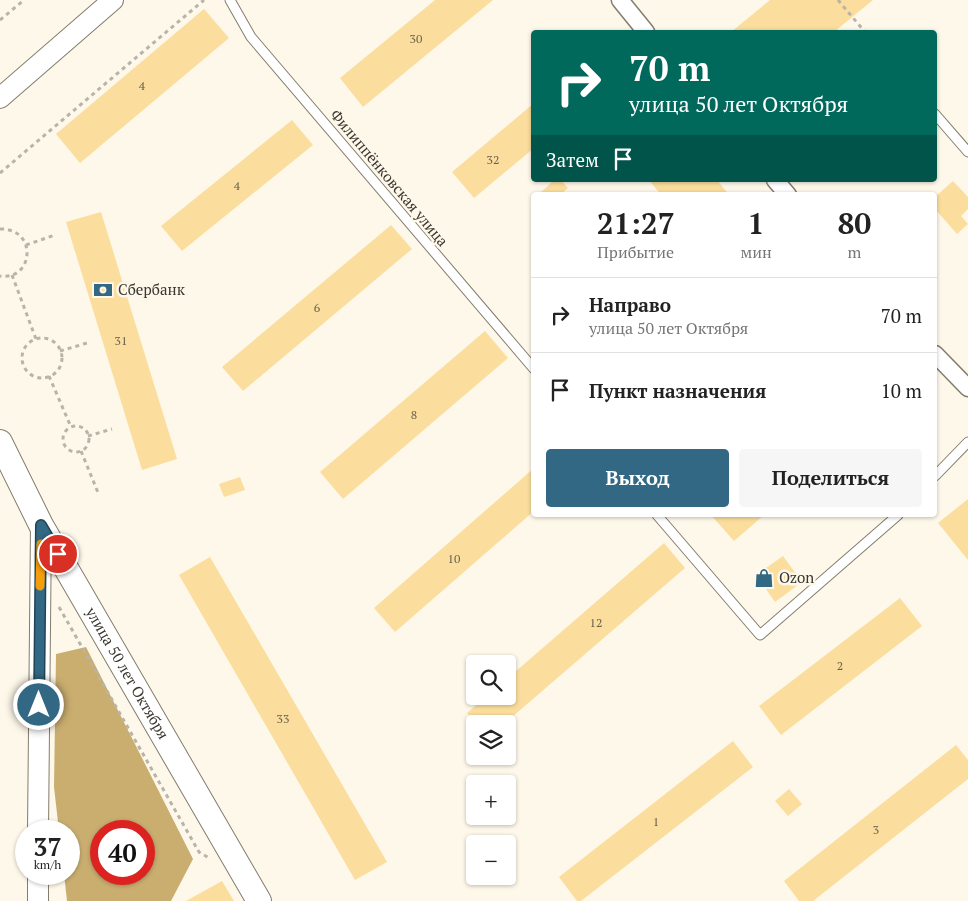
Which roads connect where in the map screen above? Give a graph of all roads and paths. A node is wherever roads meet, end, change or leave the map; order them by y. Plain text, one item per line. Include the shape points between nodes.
1 (24, 0) edge
2 (113, 0) edge
3 (204, 0) edge
4 (230, 0) edge
5 (620, 0) edge
6 (838, 0) edge
7 (0, 20) edge
8 (644, 30) edge
9 (863, 30) edge
10 (0, 98) edge
11 (937, 116) edge
12 (968, 152) edge
13 (0, 173) edge
14 (776, 182) edge
15 (785, 192) edge
16 (0, 229) edge
17 (55, 234) dead end
18 (26, 245) junction
19 (12, 275) junction
20 (0, 276) edge
21 (36, 339) junction
22 (87, 342) dead end
23 (60, 351) junction
24 (937, 356) edge
25 (531, 365) edge
26 (49, 376) junction
27 (968, 388) edge
28 (71, 427) junction
29 (112, 429) dead end
30 (88, 436) junction
31 (0, 442) edge
32 (968, 442) edge
33 (81, 451) junction
34 (937, 474) edge
35 (100, 495) dead end
36 (660, 517) edge
37 (896, 517) edge
38 (41, 525) junction
39 (40, 574) junction
40 (38, 820) edge
41 (211, 859) dead end
42 (38, 885) edge
43 (38, 901) edge
44 (259, 901) edge

1 - 7 path
2 - 10 street
3 - 13 path
4 - 25 lane, Филиппёнковская улица via 251,37
5 - 8 street
6 - 9 path
11 - 12 lane
14 - 15 street
16 - 18 path via 16,232
17 - 18 path
18 - 19 path via 28,252 24,266
19 - 20 path
19 - 21 path
21 - 23 path via 49,339
21 - 26 path via 25,346 23,364 36,377
22 - 23 path
23 - 26 path via 59,368
24 - 27 street
26 - 28 path
28 - 30 path via 79,427
28 - 33 path via 64,433 64,445 73,452
29 - 30 path
30 - 33 path via 87,445
31 - 38 main road, улица 50 лет Октября
32 - 34 lane
33 - 35 path
36 - 37 lane via 760,635
38 - 39 street
38 - 44 main road, улица 50 лет Октября
39 - 40 street
39 - 41 path via 199,852
42 - 43 street

